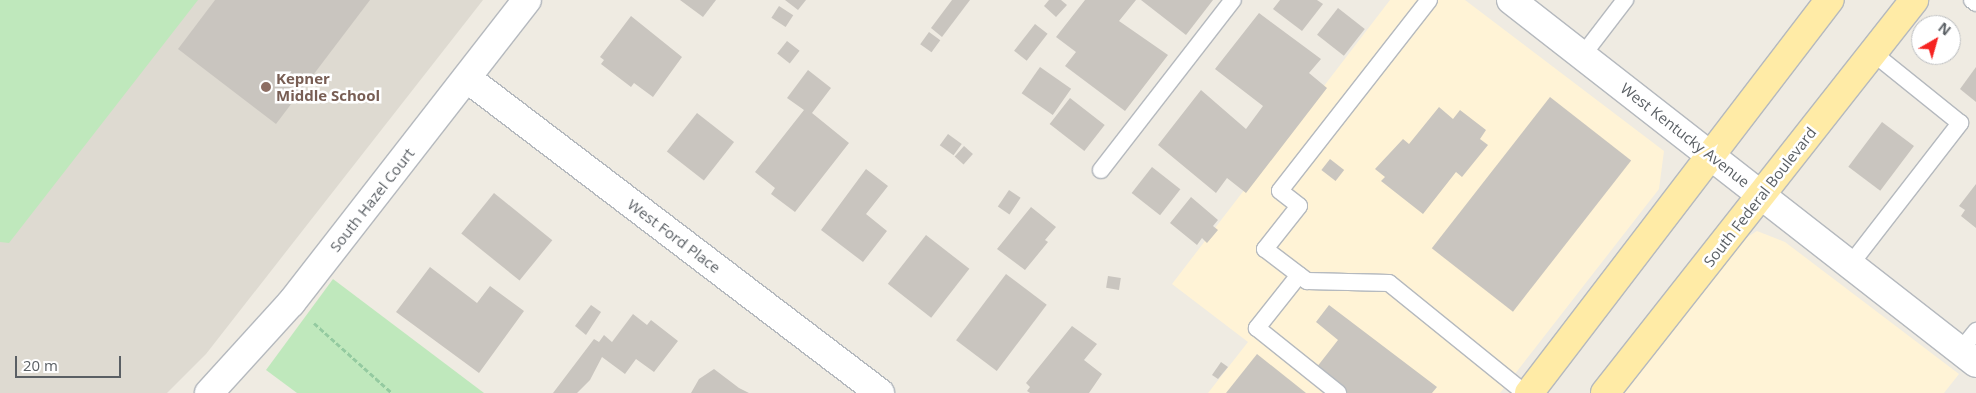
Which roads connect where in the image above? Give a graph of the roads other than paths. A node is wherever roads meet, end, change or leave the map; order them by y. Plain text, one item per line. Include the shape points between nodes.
1 (528, 0) edge
2 (1233, 0) edge
3 (1429, 0) edge
4 (1511, 0) edge
5 (1625, 0) edge
6 (1830, 0) edge
7 (1914, 0) edge
8 (1972, 0) edge
9 (1976, 3) edge
10 (1873, 53) junction
11 (1582, 56) junction
12 (468, 79) junction
13 (1712, 156) junction
14 (1101, 170) dead end
15 (1762, 196) junction
16 (1850, 265) junction
17 (1299, 275) junction
18 (1971, 348) edge
19 (209, 393) edge
20 (880, 393) edge
21 (1338, 393) edge
22 (1525, 393) edge
23 (1529, 393) edge
24 (1605, 393) edge

1 - 12 street, South Hazel Court
2 - 14 lane
3 - 17 lane via 1280,190 1299,206 1265,249
4 - 11 street, West Kentucky Avenue
5 - 11 lane
6 - 13 main road
7 - 10 main road, South Federal Boulevard
8 - 9 lane
10 - 15 main road, South Federal Boulevard
10 - 16 lane via 1960,123
11 - 13 street, West Kentucky Avenue
12 - 19 street, South Hazel Court via 291,303
12 - 20 street, West Ford Place
13 - 15 street, West Kentucky Avenue
13 - 23 main road
15 - 16 street, West Kentucky Avenue
15 - 24 main road, South Federal Boulevard
16 - 18 street, West Kentucky Avenue
17 - 21 lane via 1257,328
17 - 22 lane via 1307,282 1389,283

